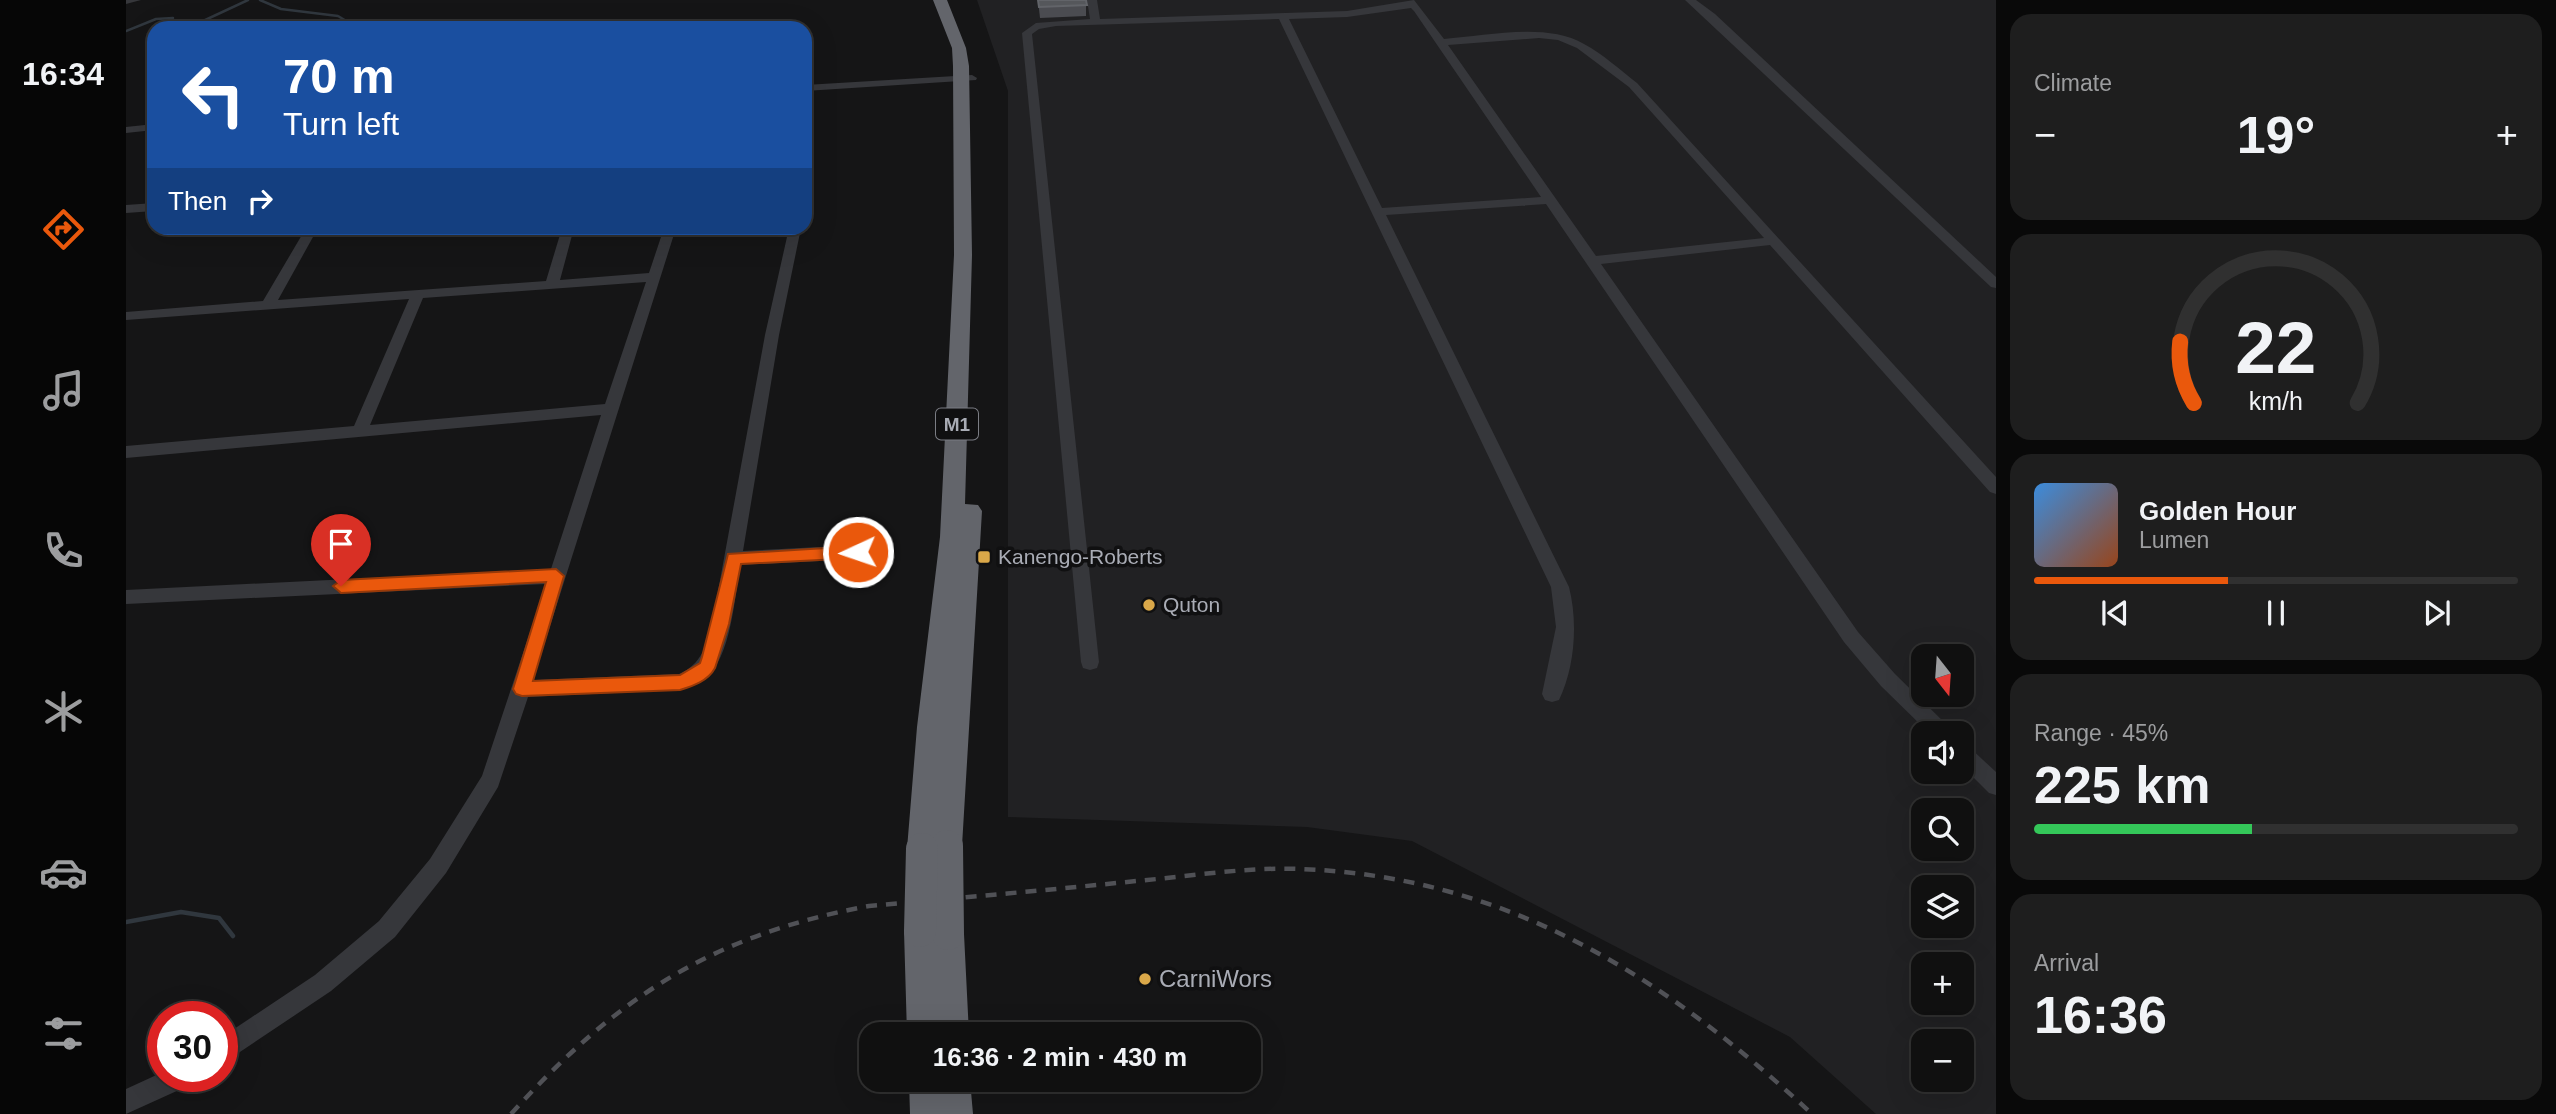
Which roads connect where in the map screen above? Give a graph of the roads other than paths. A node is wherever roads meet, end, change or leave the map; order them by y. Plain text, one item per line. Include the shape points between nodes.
1 (136, 0) edge
2 (940, 0) edge
3 (950, 0) edge
4 (1092, 0) edge
5 (1690, 0) edge
6 (126, 1) edge
7 (1411, 2) edge
8 (1282, 15) junction
9 (1096, 22) junction
10 (1440, 42) junction
11 (967, 78) junction
12 (812, 88) edge
13 (147, 128) edge
14 (126, 130) edge
15 (1550, 200) junction
16 (147, 208) edge
17 (126, 209) edge
18 (1378, 212) junction
19 (308, 235) edge
20 (566, 235) edge
21 (668, 235) edge
22 (793, 235) edge
23 (1775, 241) junction
24 (1591, 261) junction
25 (654, 277) junction
26 (552, 283) junction
27 (1996, 284) edge
28 (418, 293) junction
29 (269, 304) junction
30 (126, 316) edge
31 (613, 409) junction
32 (360, 431) junction
33 (126, 452) edge
34 (1996, 488) edge
35 (858, 552) dead end
36 (734, 558) junction
37 (556, 576) junction
38 (126, 597) edge
39 (1090, 662) dead end
40 (522, 689) junction
41 (1552, 694) dead end
42 (1930, 721) edge
43 (1974, 765) edge
44 (1996, 786) edge
45 (934, 932) junction
46 (925, 1022) edge
47 (949, 1022) edge
48 (238, 1041) edge
49 (147, 1092) edge
50 (927, 1092) edge
51 (954, 1092) edge
52 (126, 1102) edge
53 (928, 1114) edge
54 (955, 1114) edge

1 - 6 street
2 - 11 highway, M1
3 - 11 highway, M1 via 966,39
4 - 9 street
5 - 27 street
7 - 8 street via 1347,14
7 - 10 street
8 - 9 street
8 - 18 street
9 - 39 street via 1045,24 1031,27 1025,37
10 - 15 street
10 - 23 street via 1539,36 1576,43 1639,90
11 - 12 street
11 - 45 highway, M1, bridge via 952,537 930,727
13 - 14 street
15 - 18 street
15 - 24 street
16 - 17 street
18 - 41 street via 1560,587 1567,624
19 - 29 street
20 - 26 street
21 - 25 street
22 - 36 street
23 - 24 street
23 - 34 street
24 - 42 street via 1851,636
25 - 26 street
25 - 31 street
26 - 28 street
28 - 29 street
28 - 32 street
29 - 30 street
31 - 32 street
31 - 37 street
32 - 33 street
35 - 36 street
36 - 40 street via 711,657 706,668 690,679
37 - 38 street
37 - 40 street
40 - 48 street via 491,780 408,905 357,957
43 - 44 street
45 - 46 highway, M1
45 - 47 highway, M1
49 - 52 street
50 - 53 highway
51 - 54 highway

